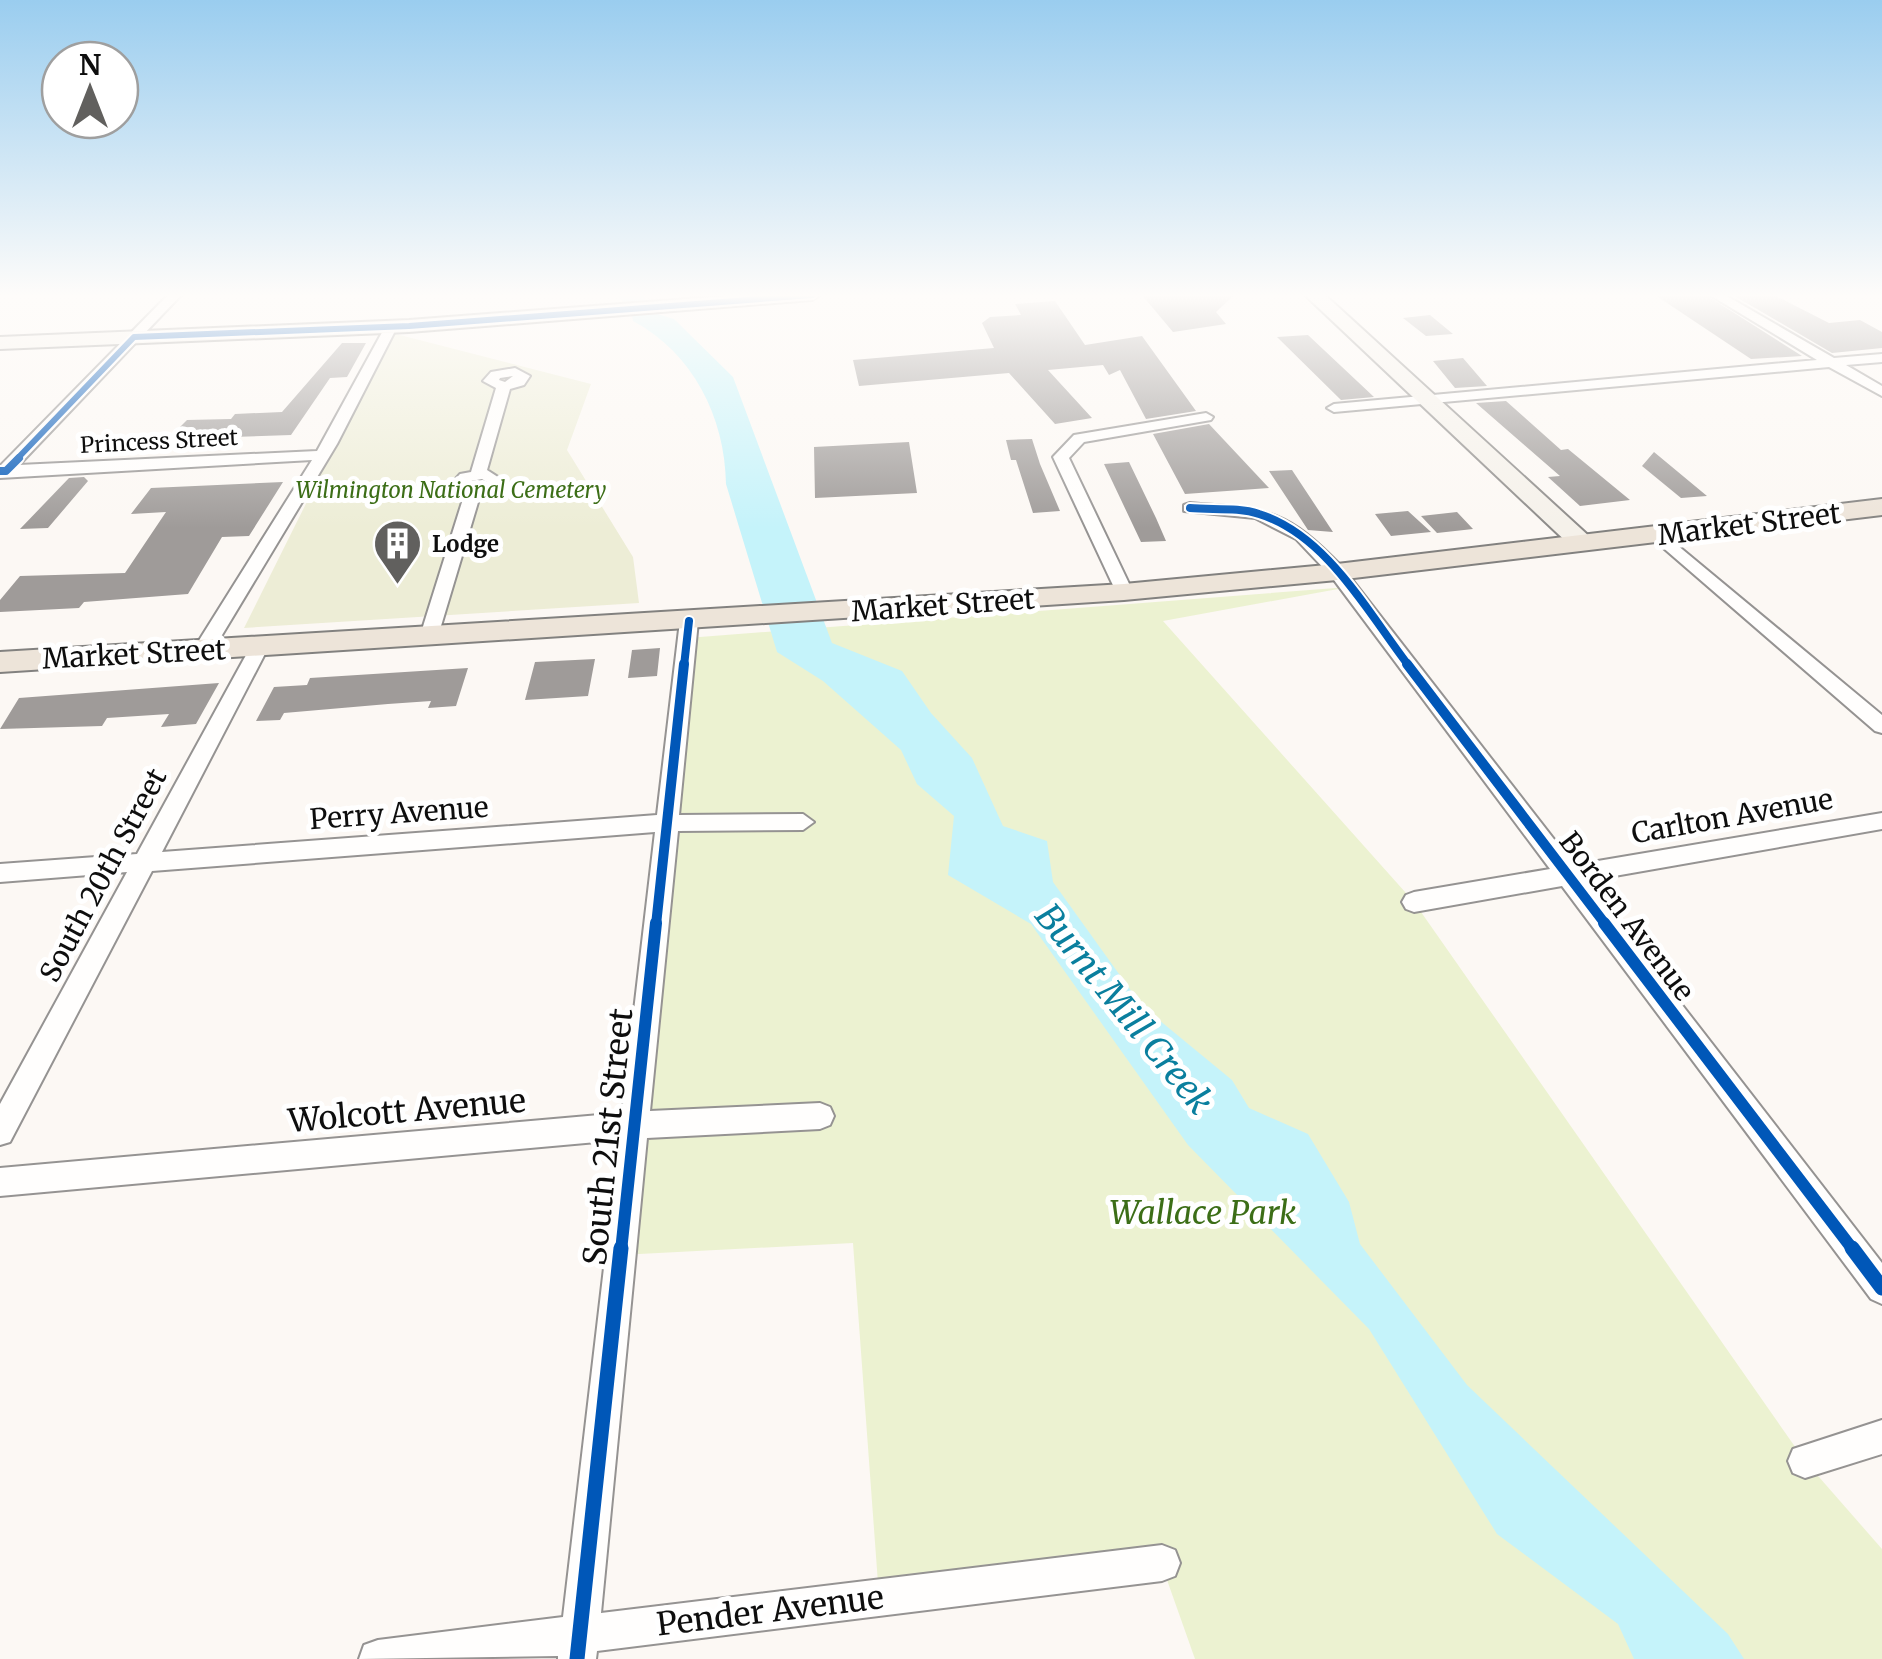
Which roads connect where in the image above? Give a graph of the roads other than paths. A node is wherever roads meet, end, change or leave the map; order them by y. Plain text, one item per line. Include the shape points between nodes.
1 (100, 372) edge
2 (366, 372) edge
3 (1397, 372) edge
4 (1716, 372) edge
5 (1848, 372) edge
6 (504, 386) dead end
7 (1882, 392) edge
8 (1426, 399) junction
9 (1334, 408) dead end
10 (1206, 416) dead end
11 (320, 455) junction
12 (2, 473) edge
13 (1882, 507) edge
14 (1190, 508) dead end
15 (1659, 535) junction
16 (1582, 543) junction
17 (1337, 572) junction
18 (1124, 592) junction
19 (689, 620) junction
20 (429, 636) junction
21 (260, 646) junction
22 (203, 650) junction
23 (0, 662) edge
24 (1882, 726) edge
25 (1882, 821) edge
26 (803, 822) dead end
27 (667, 823) junction
28 (144, 862) junction
29 (0, 874) edge
30 (1567, 875) junction
31 (1414, 902) dead end
32 (820, 1116) dead end
33 (634, 1125) junction
34 (0, 1132) edge
35 (0, 1182) edge
36 (1882, 1288) edge
37 (1882, 1437) edge
38 (1804, 1461) dead end
39 (1162, 1562) dead end
40 (578, 1647) edge
41 (378, 1659) edge

1 - 12 street
2 - 11 street
3 - 8 street
4 - 8 street
5 - 7 street
6 - 20 street via 478,474 454,486 472,495
8 - 9 street
8 - 16 street
10 - 18 street via 1079,438 1061,457
11 - 12 street, Princess Street
11 - 22 street
13 - 15 main road, Market Street
14 - 17 street, Borden Avenue via 1258,513 1302,535
15 - 16 main road, Market Street
15 - 24 street
16 - 17 main road, Market Street
17 - 18 main road, Market Street
17 - 30 street, Borden Avenue
18 - 19 main road, Market Street
19 - 20 main road, Market Street
19 - 27 street, South 21st Street
20 - 21 main road, Market Street
21 - 22 main road, Market Street
21 - 28 street, South 20th Street
22 - 23 main road, Market Street
25 - 30 street, Carlton Avenue
26 - 27 street, Perry Avenue
27 - 28 street, Perry Avenue
27 - 33 street, South 21st Street
28 - 29 street, Perry Avenue
28 - 34 street, South 20th Street
30 - 31 street, Carlton Avenue
30 - 36 street, Borden Avenue
32 - 33 street, Wolcott Avenue
33 - 35 street, Wolcott Avenue
33 - 40 street, South 21st Street
37 - 38 street
39 - 40 street, Pender Avenue
40 - 41 street, Pender Avenue

